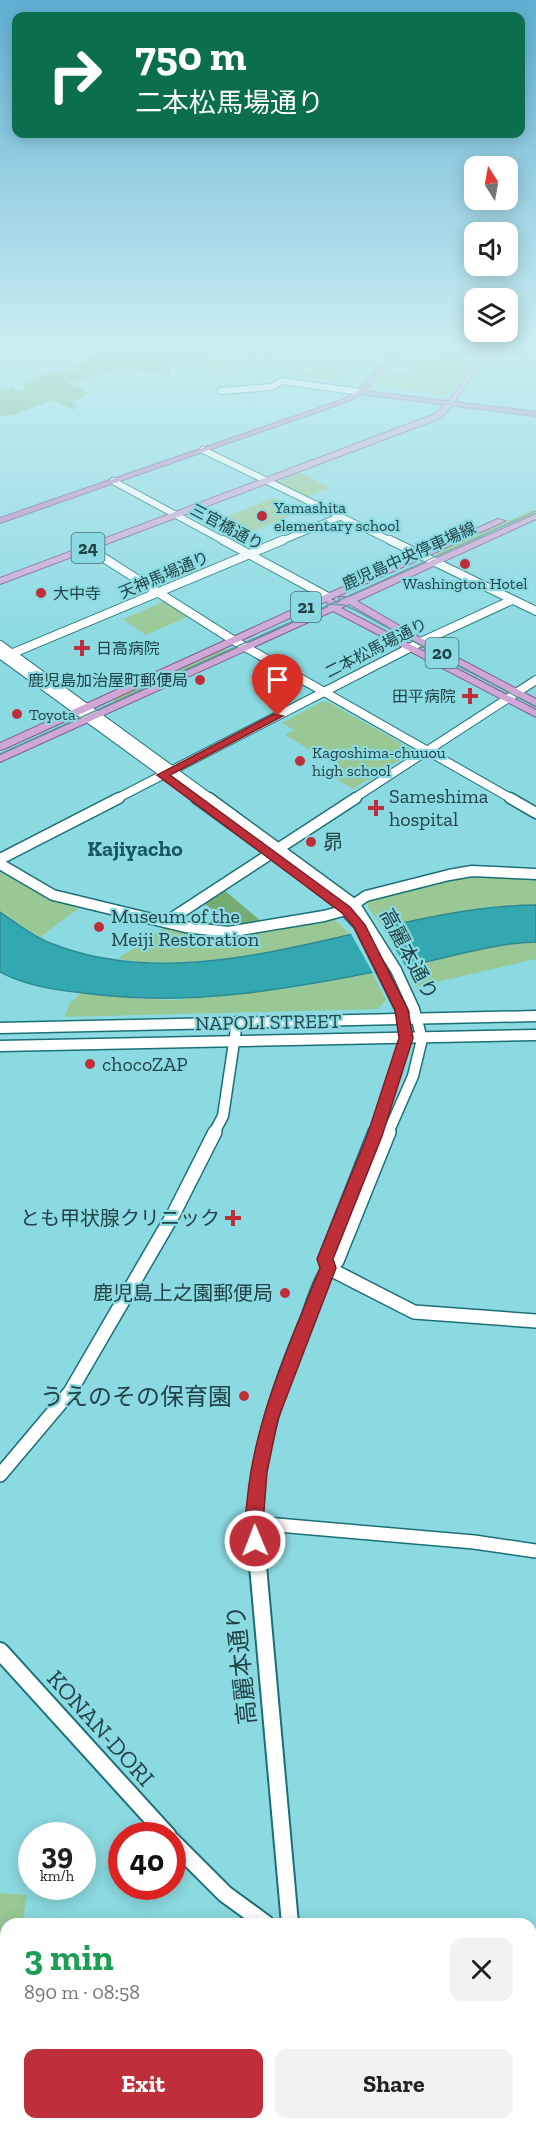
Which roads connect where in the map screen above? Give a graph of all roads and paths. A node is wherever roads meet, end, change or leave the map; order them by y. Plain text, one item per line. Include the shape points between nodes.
1 (225, 442) edge
2 (369, 442) edge
3 (203, 450) junction
4 (267, 481) junction
5 (113, 482) junction
6 (536, 506) edge
7 (176, 515) junction
8 (536, 516) edge
9 (339, 517) junction
10 (0, 520) edge
11 (88, 548) junction
12 (249, 554) junction
13 (420, 556) junction
14 (433, 562) junction
15 (0, 581) edge
16 (158, 592) junction
17 (349, 600) junction
18 (512, 600) junction
19 (330, 602) junction
20 (536, 611) edge
21 (233, 640) junction
22 (416, 644) junction
23 (0, 645) edge
24 (244, 646) junction
25 (4, 656) edge
26 (536, 680) edge
27 (324, 692) junction
28 (516, 692) junction
29 (507, 698) junction
30 (536, 703) edge
31 (81, 709) junction
32 (536, 714) edge
33 (92, 717) junction
34 (0, 747) edge
35 (427, 751) junction
36 (0, 759) edge
37 (172, 770) junction
38 (163, 775) junction
39 (536, 813) edge
40 (275, 851) junction
41 (0, 862) edge
42 (536, 874) edge
43 (330, 897) junction
44 (350, 907) junction
45 (319, 917) junction
46 (166, 922) junction
47 (364, 924) junction
48 (536, 1016) edge
49 (404, 1018) junction
50 (417, 1018) junction
51 (237, 1022) junction
52 (16, 1027) junction
53 (0, 1028) edge
54 (536, 1035) edge
55 (406, 1038) junction
56 (422, 1038) junction
57 (236, 1040) junction
58 (14, 1045) junction
59 (0, 1046) edge
60 (328, 1268) junction
61 (536, 1321) edge
62 (0, 1475) edge
63 (254, 1523) junction
64 (536, 1551) edge
65 (0, 1651) edge
66 (155, 1822) edge
67 (186, 1855) edge
68 (258, 1918) edge
69 (289, 1918) edge

1 - 3 highway
2 - 4 main road, 24
3 - 4 street
3 - 5 highway
4 - 7 main road, 24
4 - 9 street
5 - 7 street, 三官橋通り
5 - 10 highway
6 - 13 main road, 鹿児島中央停車場線 / 21
7 - 11 main road, 24
7 - 12 street, 三官橋通り
8 - 14 main road, 鹿児島中央停車場線 / 21
9 - 12 street, 天神馬場通り
9 - 13 street
11 - 15 main road, 24
11 - 16 street
12 - 16 street, 天神馬場通り
12 - 19 street, 三官橋通り
13 - 14 street
13 - 19 main road, 鹿児島中央停車場線 / 21
14 - 17 main road, 鹿児島中央停車場線 / 21
14 - 18 street
16 - 21 street
16 - 25 street, 天神馬場通り
17 - 19 main road, 鹿児島中央停車場線 / 21
17 - 22 main road, 20
18 - 20 street
18 - 22 street, 二本松馬場通り
19 - 21 main road, 鹿児島中央停車場線 / 21
19 - 22 main road, 20
19 - 24 main road, 鹿児島中央停車場線 / 21
21 - 24 street
21 - 31 main road, 鹿児島中央停車場線 / 21
22 - 27 street, 二本松馬場通り
22 - 28 main road, 20
22 - 29 main road, 20
23 - 25 street
24 - 27 street
24 - 33 main road, 鹿児島中央停車場線 / 21
25 - 31 street
26 - 28 street
27 - 35 street
27 - 37 street, 二本松馬場通り
28 - 29 street
28 - 30 main road, 20
29 - 32 main road, 20
29 - 35 street
31 - 33 street
31 - 34 main road, 鹿児島中央停車場線 / 21
33 - 36 main road, 鹿児島中央停車場線 / 21
33 - 37 street, 高麗本通り
33 - 38 street, 高麗本通り
35 - 39 street
35 - 40 street
37 - 38 street, 二本松馬場通り
37 - 40 street, 高麗本通り
38 - 40 street, 高麗本通り
38 - 41 street, 二本松馬場通り
40 - 43 street, 高麗本通り
40 - 44 street, 高麗本通り
40 - 46 street
41 - 46 street via 53,895
42 - 44 street via 472,871 383,891
43 - 44 street, 高麗本通り
43 - 45 street via 333,909
44 - 45 street
44 - 47 street, 高麗本通り
45 - 46 street via 228,932
47 - 49 street, 高麗本通り
47 - 50 street, 高麗本通り via 397,975
48 - 50 street
49 - 50 street
49 - 51 street
49 - 55 street, 高麗本通り
50 - 56 street, 高麗本通り
51 - 52 street
51 - 57 street
52 - 53 street
52 - 58 street
54 - 56 street, NAPOLI STREET
55 - 56 street, NAPOLI STREET
55 - 57 street, NAPOLI STREET
55 - 60 street, 高麗本通り via 375,1136 325,1259
56 - 60 street, 高麗本通り via 408,1086 337,1261
57 - 58 street, NAPOLI STREET
57 - 62 street via 223,1116 173,1215 70,1392
58 - 59 street, NAPOLI STREET
60 - 61 street via 414,1312
60 - 63 street, 高麗本通り via 270,1419 258,1472
63 - 64 street
63 - 69 street, 高麗本通り
65 - 66 street, KONAN-DORI
67 - 68 street via 225,1894

